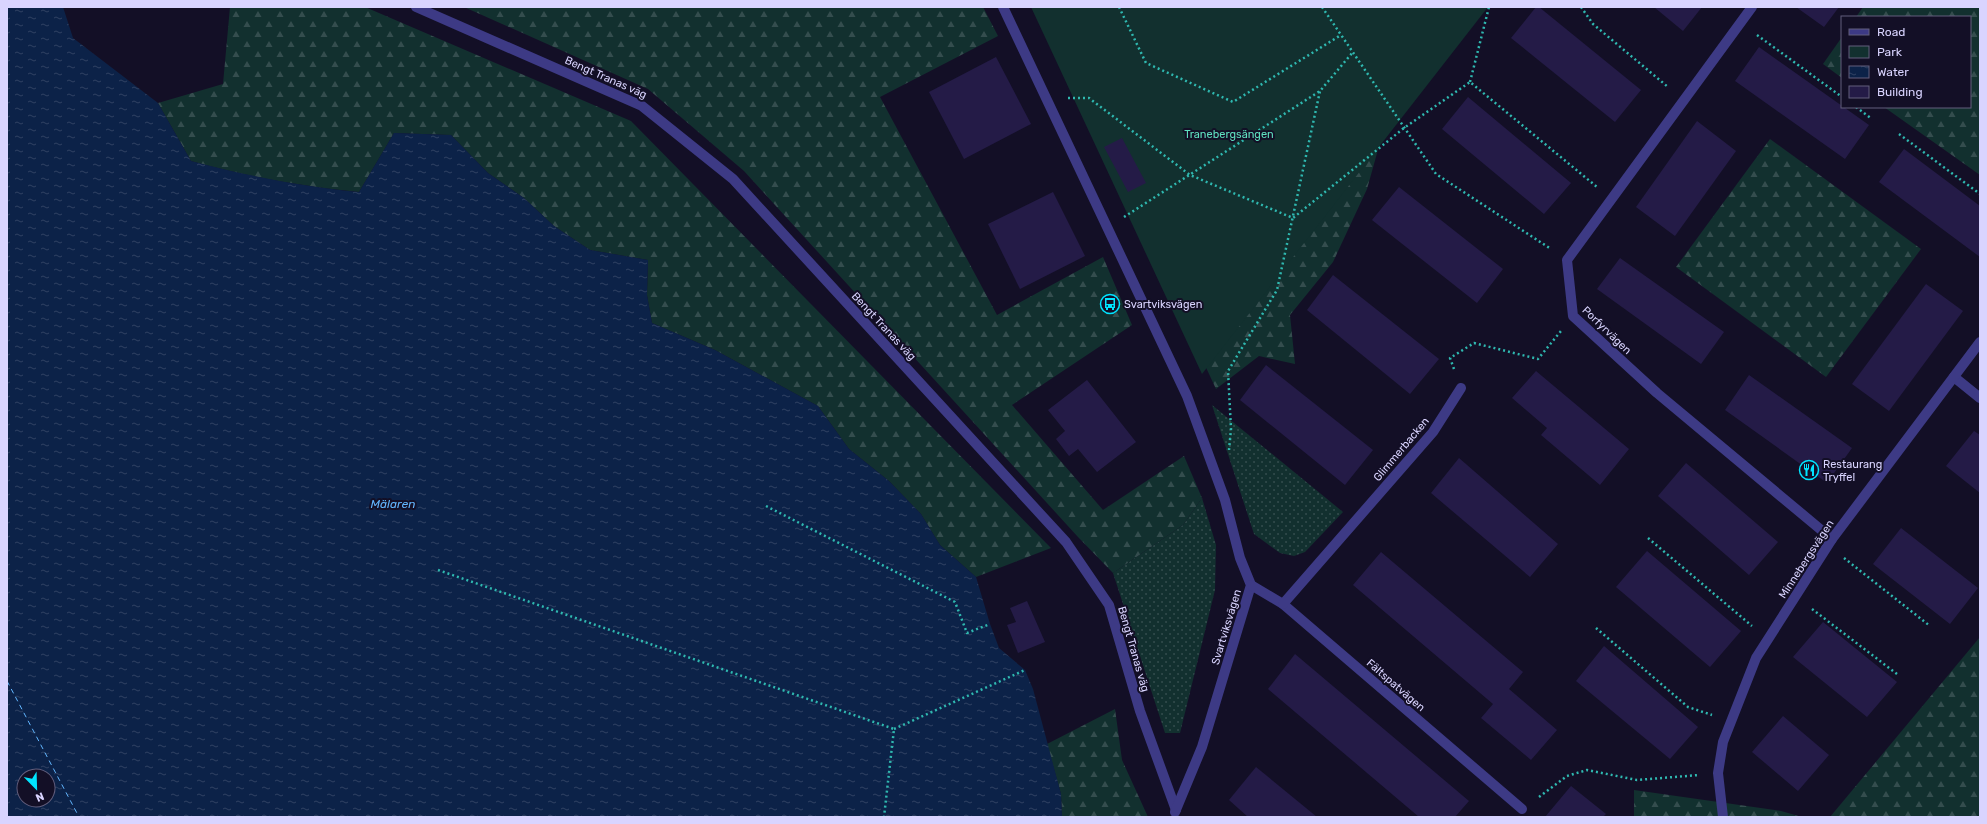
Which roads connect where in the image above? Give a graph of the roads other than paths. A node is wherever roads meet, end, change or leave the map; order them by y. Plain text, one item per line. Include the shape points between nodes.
1 (416, 7) edge
2 (1003, 7) edge
3 (1752, 7) edge
4 (1980, 342) edge
5 (1954, 377) junction
6 (1461, 388) road end
7 (1980, 398) edge
8 (1830, 542) junction
9 (1251, 585) junction
10 (1283, 604) junction
11 (1522, 809) road end
12 (1175, 814) edge
13 (1723, 817) edge

1 - 12 street, Bengt Tranas väg via 642,106 733,179 1066,542 1109,605 1140,711
2 - 9 street, Svartviksvägen via 1187,396 1225,500 1240,558
3 - 8 street, Porfyrvägen via 1567,260 1573,316 1657,393
4 - 5 street, Minnebergsvägen
5 - 7 street
5 - 8 street, Minnebergsvägen
6 - 10 street, Glimmerbacken via 1433,432
8 - 13 street, Minnebergsvägen via 1756,658 1731,721 1723,742 1718,773
9 - 10 street, Fältspatvägen
9 - 12 street, Svartviksvägen via 1202,747
10 - 11 street, Fältspatvägen

